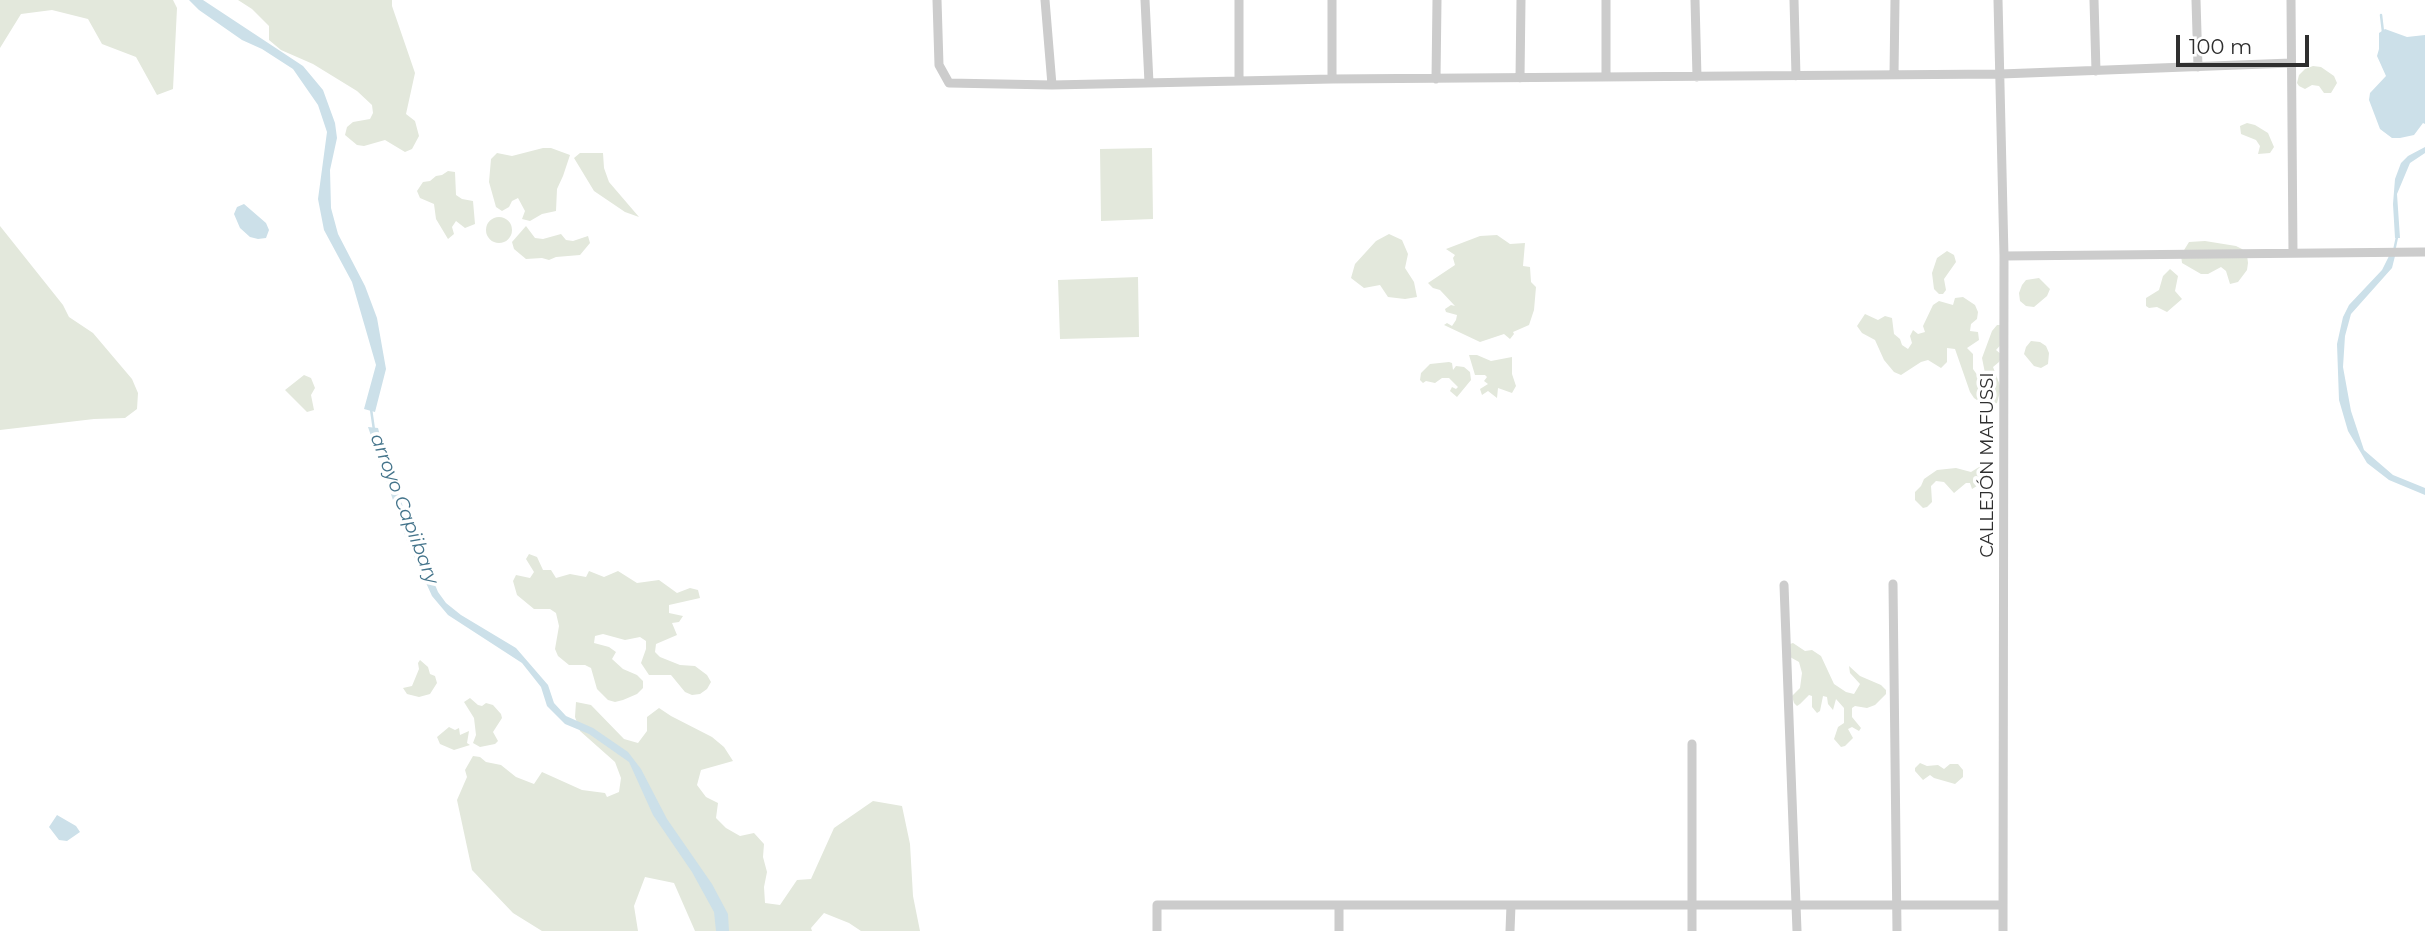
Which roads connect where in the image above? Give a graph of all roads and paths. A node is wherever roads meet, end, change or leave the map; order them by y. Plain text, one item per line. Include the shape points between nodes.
1 (937, 0) edge
2 (1045, 0) edge
3 (1146, 0) edge
4 (1239, 0) edge
5 (1332, 0) edge
6 (1437, 0) edge
7 (1521, 0) edge
8 (1606, 0) edge
9 (1695, 0) edge
10 (1794, 0) edge
11 (1895, 0) edge
12 (1998, 0) edge
13 (2094, 0) edge
14 (2196, 0) edge
15 (2291, 0) edge
16 (2291, 63) junction
17 (2198, 67) junction
18 (2096, 71) junction
19 (2001, 74) junction
20 (1894, 75) junction
21 (1697, 76) junction
22 (1796, 76) junction
23 (1606, 77) junction
24 (1520, 78) junction
25 (1332, 79) junction
26 (1436, 79) junction
27 (1239, 82) junction
28 (1149, 83) junction
29 (1052, 85) junction
30 (2425, 252) edge
31 (2293, 253) junction
32 (2004, 256) junction
33 (1893, 584) dead end
34 (1784, 585) dead end
35 (1692, 744) dead end
36 (1339, 905) junction
37 (1511, 905) junction
38 (1692, 905) junction
39 (1797, 905) junction
40 (1897, 905) junction
41 (2003, 905) junction
42 (1157, 931) edge
43 (1339, 931) edge
44 (1510, 931) edge
45 (1692, 931) edge
46 (1797, 931) edge
47 (1897, 931) edge
48 (2003, 931) edge

1 - 29 street via 939,65 949,83
2 - 29 street
3 - 28 street
4 - 27 street
5 - 25 street
6 - 26 street
7 - 24 street
8 - 23 street
9 - 21 street
10 - 22 street
11 - 20 street
12 - 19 street, CALLEJÓN MAFUSSI
13 - 18 street
14 - 17 street
15 - 16 street
16 - 17 street
16 - 31 street
17 - 18 street
18 - 19 street
19 - 20 street
19 - 32 street, CALLEJÓN MAFUSSI
20 - 22 street
21 - 22 street
21 - 23 street
23 - 24 street
24 - 26 street
25 - 26 street
25 - 27 street
27 - 28 street
28 - 29 street
30 - 31 street
31 - 32 street
32 - 41 street, CALLEJÓN MAFUSSI
33 - 40 street
34 - 39 street
35 - 38 street
36 - 37 street
36 - 42 street via 1157,905
36 - 43 street
37 - 38 street
37 - 44 street
38 - 39 street
38 - 45 street
39 - 40 street
39 - 46 street
40 - 41 street
40 - 47 street
41 - 48 street, CALLEJÓN MAFUSSI

